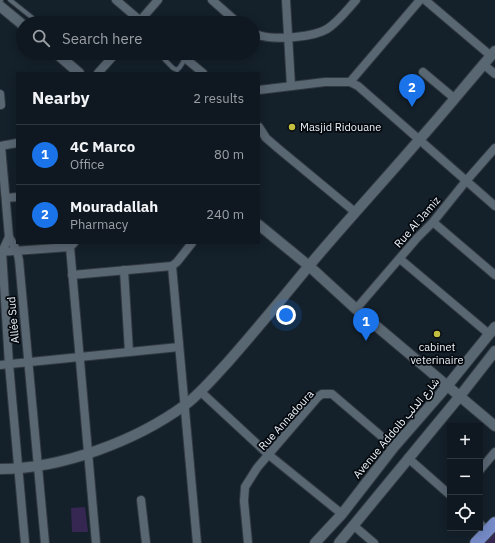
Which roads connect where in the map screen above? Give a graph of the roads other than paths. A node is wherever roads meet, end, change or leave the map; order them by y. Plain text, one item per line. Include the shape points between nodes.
1 (10, 0) edge
2 (116, 0) edge
3 (158, 0) edge
4 (212, 0) edge
5 (286, 0) edge
6 (356, 0) edge
7 (420, 0) edge
8 (425, 0) edge
9 (0, 6) edge
10 (30, 16) edge
11 (134, 16) edge
12 (146, 16) edge
13 (230, 16) edge
14 (16, 19) edge
15 (260, 36) edge
16 (288, 37) junction
17 (493, 53) edge
18 (64, 60) edge
19 (110, 60) edge
20 (165, 60) dead end
21 (181, 60) edge
22 (187, 60) edge
23 (483, 64) junction
24 (78, 72) edge
25 (99, 72) edge
26 (202, 72) edge
27 (423, 72) dead end
28 (495, 74) edge
29 (350, 82) junction
30 (291, 86) junction
31 (260, 90) edge
32 (0, 94) edge
33 (454, 98) junction
34 (0, 105) edge
35 (260, 129) edge
36 (419, 140) junction
37 (16, 143) edge
38 (1, 146) edge
39 (495, 148) edge
40 (466, 181) junction
41 (16, 197) edge
42 (6, 198) junction
43 (495, 206) edge
44 (355, 212) junction
45 (433, 222) junction
46 (260, 226) edge
47 (10, 238) junction
48 (191, 244) edge
49 (72, 245) edge
50 (17, 251) junction
51 (1, 252) edge
52 (400, 259) junction
53 (172, 266) junction
54 (310, 266) junction
55 (124, 270) junction
56 (72, 275) junction
57 (495, 275) edge
58 (356, 309) junction
59 (492, 331) edge
60 (179, 347) junction
61 (495, 351) edge
62 (129, 352) junction
63 (79, 357) junction
64 (28, 362) junction
65 (9, 364) junction
66 (0, 365) edge
67 (448, 385) junction
68 (201, 392) junction
69 (460, 396) junction
70 (185, 405) junction
71 (495, 426) edge
72 (394, 447) junction
73 (495, 452) edge
74 (88, 453) junction
75 (269, 455) junction
76 (408, 458) junction
77 (38, 466) junction
78 (483, 466) edge
79 (0, 469) edge
80 (19, 469) junction
81 (447, 492) edge
82 (141, 500) dead end
83 (342, 514) junction
84 (353, 525) junction
85 (488, 526) edge
86 (25, 543) edge
87 (45, 543) edge
88 (96, 543) edge
89 (146, 543) edge
90 (196, 543) edge
91 (248, 543) edge
92 (315, 543) edge
93 (339, 543) edge
94 (374, 543) edge
95 (476, 543) edge

1 - 10 lane
2 - 11 street
3 - 12 street
4 - 13 street
5 - 16 street
6 - 16 street via 326,29 313,34
7 - 29 street
8 - 17 street
9 - 14 street
15 - 16 street
16 - 30 street
17 - 23 street
18 - 24 street
19 - 25 street
20 - 21 lane via 177,70
22 - 26 street
23 - 28 street
23 - 33 street
27 - 33 street
29 - 30 street
29 - 36 street via 358,86
30 - 31 street
32 - 34 street
33 - 36 street
35 - 44 street via 266,138
36 - 40 street
36 - 44 street
37 - 38 street
38 - 42 street
39 - 40 street, Rue Al Jamiz
40 - 43 street
40 - 45 street, Rue Al Jamiz
41 - 42 street
42 - 47 street
44 - 54 street
45 - 52 street, Rue Al Jamiz
45 - 57 street
46 - 54 street
47 - 50 street, Allée Sud
47 - 51 street
48 - 53 street
49 - 50 street
49 - 56 street
50 - 51 street
50 - 64 street, Allée Sud
51 - 65 street, Allée Sud
52 - 58 street, Rue Al Jamiz
52 - 59 street
53 - 55 street
53 - 60 street
54 - 58 street
54 - 68 street
55 - 56 street
55 - 62 street
56 - 63 street
58 - 67 street
59 - 67 street, Avenue Addolb شارع الدلب
60 - 62 street
60 - 70 street
61 - 69 street
62 - 63 street
63 - 64 street
63 - 74 street
64 - 65 street
64 - 77 street, Allée Sud
65 - 66 street
65 - 80 street, Allée Sud
67 - 69 street
67 - 72 street, Avenue Addolb شارع الدلب
68 - 70 street
68 - 75 street
69 - 71 street
69 - 76 street
70 - 74 street via 139,433
70 - 90 street
72 - 75 street, Rue Annadoura via 332,394 322,394
72 - 83 street, Avenue Addolb شارع الدلب
73 - 78 street
74 - 77 street
74 - 88 street
75 - 83 street
75 - 91 street, Rue Annadoura via 245,487
76 - 81 street
76 - 84 street
77 - 80 street
77 - 87 street, Allée Sud
79 - 80 street
80 - 86 street, Allée Sud
82 - 89 street
83 - 92 street, Avenue Addolb شارع الدلب
84 - 93 street
84 - 94 street
85 - 95 main road

